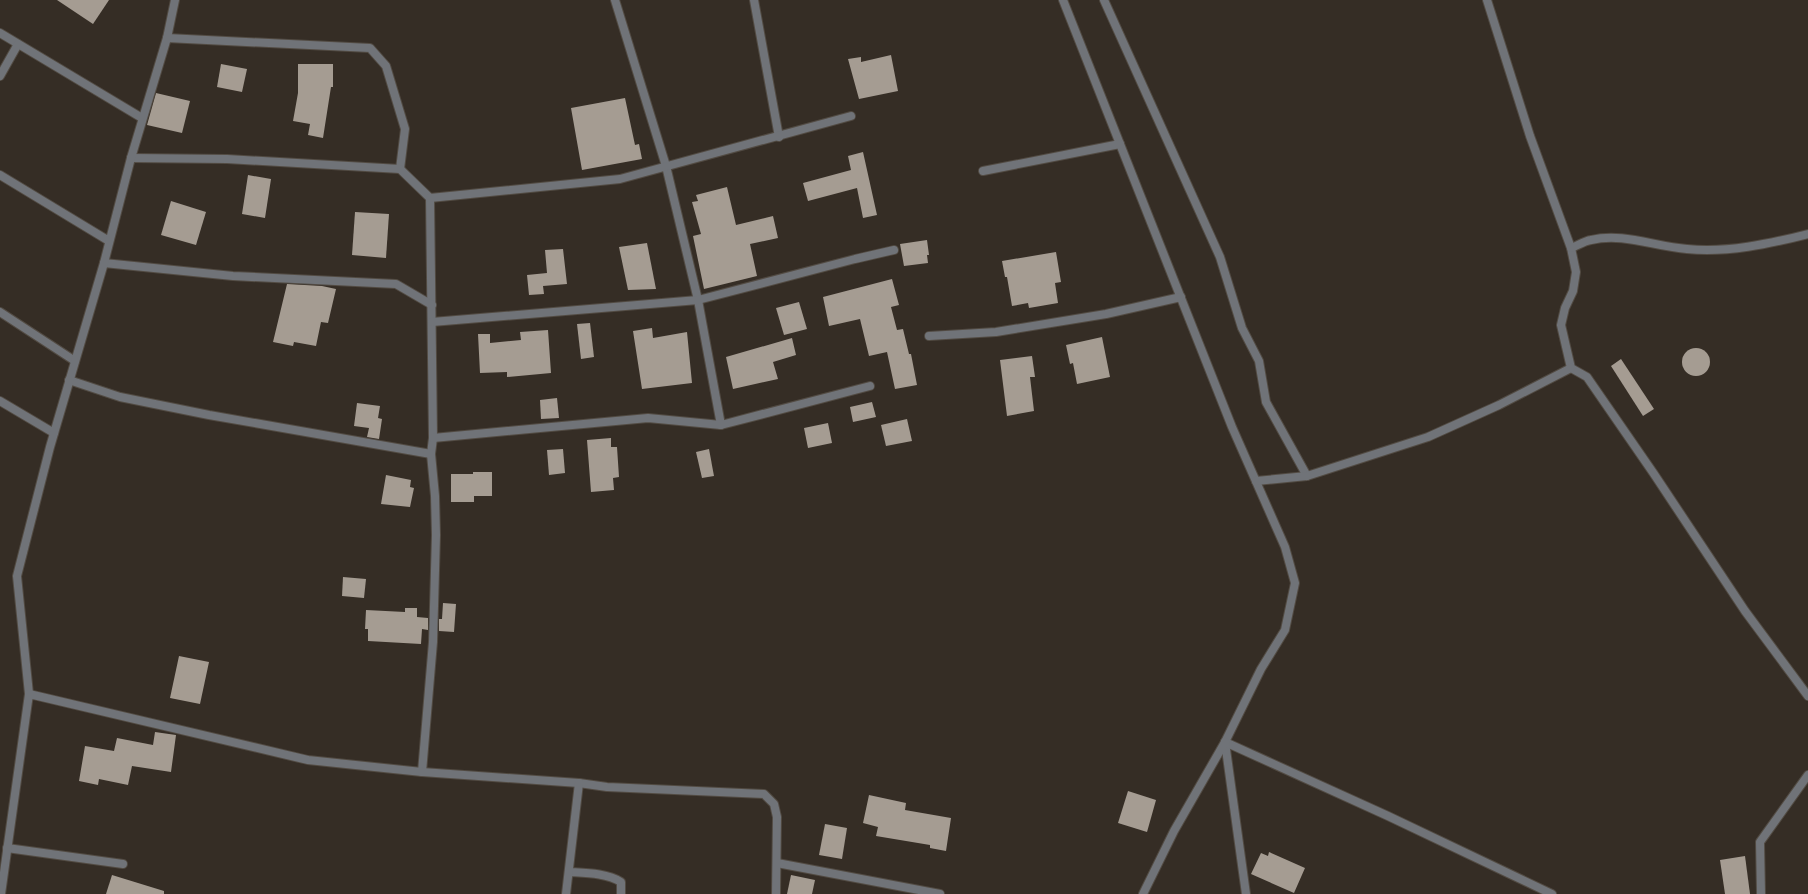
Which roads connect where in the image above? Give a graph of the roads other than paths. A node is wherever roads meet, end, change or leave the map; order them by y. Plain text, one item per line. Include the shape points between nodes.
1 (175, 0) edge
2 (615, 0) edge
3 (754, 0) edge
4 (1063, 0) edge
5 (1104, 0) edge
6 (1487, 0) edge
7 (0, 33) edge
8 (166, 38) junction
9 (18, 44) junction
10 (0, 76) edge
11 (851, 116) dead end
12 (142, 118) junction
13 (779, 137) junction
14 (1120, 144) junction
15 (131, 158) junction
16 (666, 166) junction
17 (400, 169) junction
18 (983, 171) dead end
19 (0, 175) edge
20 (430, 198) junction
21 (1808, 234) edge
22 (109, 241) junction
23 (1571, 248) junction
24 (894, 250) dead end
25 (104, 263) junction
26 (1181, 297) junction
27 (698, 300) junction
28 (432, 305) junction
29 (0, 312) edge
30 (432, 322) junction
31 (930, 336) dead end
32 (75, 361) junction
33 (1571, 368) junction
34 (69, 380) junction
35 (870, 386) dead end
36 (0, 402) edge
37 (721, 424) junction
38 (54, 433) junction
39 (433, 438) junction
40 (432, 454) junction
41 (1306, 476) junction
42 (1256, 481) junction
43 (29, 694) junction
44 (1808, 696) edge
45 (1225, 742) junction
46 (422, 772) junction
47 (1808, 775) edge
48 (579, 783) junction
49 (5, 851) edge
50 (776, 863) junction
51 (123, 864) dead end
52 (569, 872) junction
53 (2, 894) edge
54 (566, 894) edge
55 (620, 894) edge
56 (776, 894) edge
57 (940, 894) edge
58 (1143, 894) edge
59 (1246, 894) edge
60 (1552, 894) edge
61 (1761, 894) edge

1 - 8 street
2 - 16 street
3 - 13 street
4 - 14 street
5 - 41 street via 1220,257 1242,328 1259,361 1266,402
6 - 23 street via 1530,136
7 - 9 street
8 - 12 street
8 - 17 street via 370,48 386,66 405,129
9 - 10 street
9 - 12 street
11 - 13 street
12 - 15 street
13 - 16 street
14 - 18 street
14 - 26 street
15 - 17 street via 227,159
15 - 22 street
16 - 20 street via 620,179
16 - 27 street
17 - 20 street
19 - 22 street
20 - 28 street
21 - 23 street via 1773,243 1722,249 1687,250 1619,237 1590,240
22 - 25 street
23 - 33 street via 1576,272 1573,291 1561,325
24 - 27 street
25 - 28 street via 233,276 396,284
25 - 32 street
26 - 31 street via 1106,314 996,332
26 - 42 street
27 - 30 street
27 - 37 street
28 - 30 street
29 - 32 street
30 - 39 street
32 - 34 street
33 - 41 street via 1499,405 1428,437
33 - 44 street via 1587,377 1745,612
34 - 38 street
34 - 40 street via 120,397
35 - 37 street
36 - 38 street
37 - 39 street via 648,418
38 - 43 street via 17,576
39 - 40 street
40 - 46 street via 436,535 433,642
41 - 42 street
42 - 45 street via 1285,547 1295,583 1285,630 1261,669
43 - 46 street via 308,760
43 - 49 street
45 - 58 street via 1174,831
45 - 59 street
45 - 60 street
46 - 48 street
47 - 61 street via 1760,842
48 - 50 street via 607,787 764,794 774,804 777,817
48 - 52 street
49 - 51 street
49 - 53 street
50 - 56 street
50 - 57 street
52 - 54 street
52 - 55 street via 615,878 621,882

